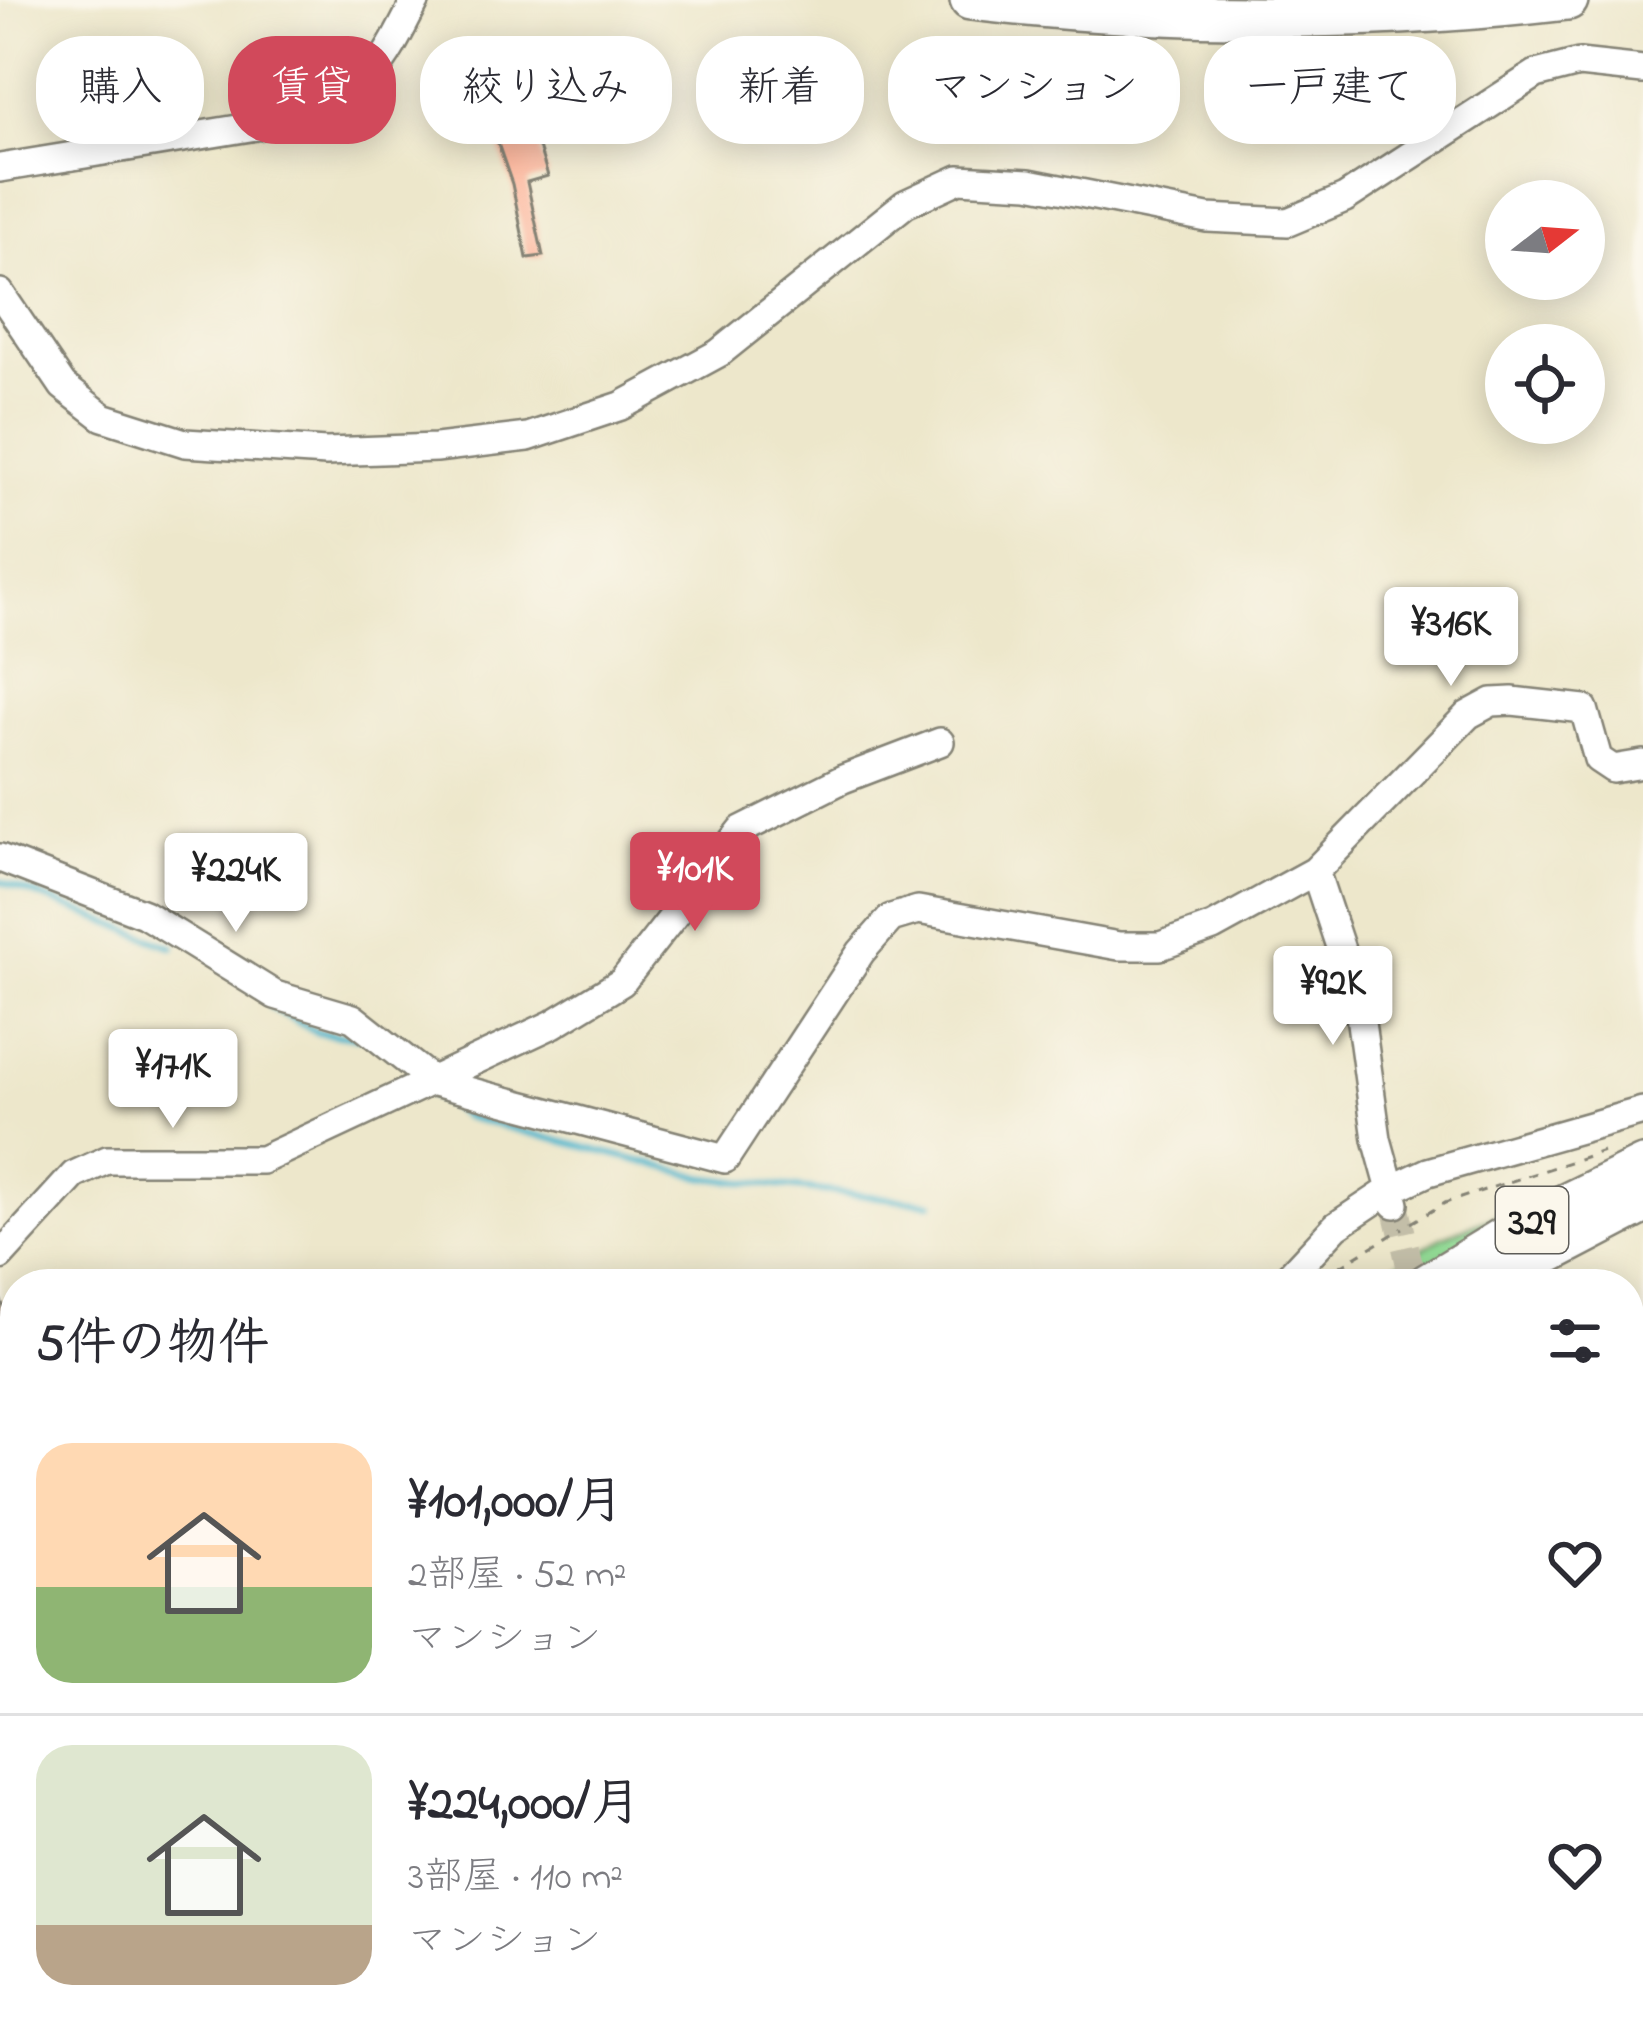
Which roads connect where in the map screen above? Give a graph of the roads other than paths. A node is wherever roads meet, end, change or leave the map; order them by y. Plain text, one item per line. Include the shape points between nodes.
1 (416, 0) edge
2 (970, 0) edge
3 (1568, 0) edge
4 (1643, 70) edge
5 (0, 167) edge
6 (0, 293) edge
7 (940, 742) dead end
8 (1643, 764) edge
9 (0, 858) edge
10 (1316, 871) junction
11 (425, 1085) junction
12 (1643, 1112) edge
13 (1643, 1166) edge
14 (1393, 1198) junction
15 (1643, 1204) edge
16 (0, 1256) edge
17 (1296, 1269) edge
18 (1452, 1269) edge
19 (1519, 1269) edge

1 - 5 street via 382,68 341,101 299,119
2 - 3 highway via 1300,14
4 - 6 street via 1580,63 1536,74 1345,198 1288,222 1207,218 1029,183 959,179 905,204 671,382 528,437 326,452 185,442 103,417 63,386
7 - 11 street via 742,830 622,982
8 - 10 street via 1613,769 1598,759 1584,710 1492,702 1468,715
9 - 11 street via 144,914 274,995 353,1018
10 - 11 street via 1160,946 1119,946 918,910 891,918 725,1159
10 - 14 street via 1358,1001
11 - 16 street via 262,1160 107,1160 74,1175
12 - 14 street via 1428,1172
13 - 18 highway, 329
14 - 17 street via 1336,1226
15 - 19 highway, 329

